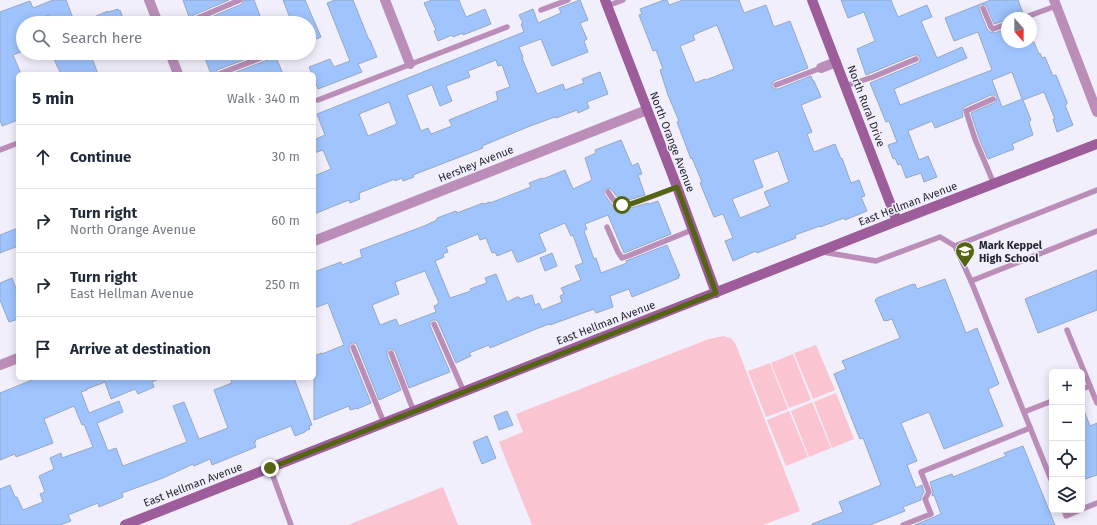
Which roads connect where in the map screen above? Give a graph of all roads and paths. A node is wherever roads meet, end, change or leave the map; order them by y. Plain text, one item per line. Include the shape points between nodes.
1 (148, 0) edge
2 (240, 0) edge
3 (385, 0) edge
4 (568, 0) edge
5 (623, 0) edge
6 (812, 0) edge
7 (606, 3) edge
8 (1055, 3) edge
9 (983, 8) dead end
10 (541, 10) dead end
11 (1036, 12) edge
12 (155, 16) edge
13 (202, 16) edge
14 (1001, 26) edge
15 (507, 27) dead end
16 (916, 59) dead end
17 (173, 60) edge
18 (255, 60) edge
19 (836, 62) junction
20 (410, 64) junction
21 (821, 68) joint
22 (177, 72) edge
23 (224, 72) edge
24 (776, 85) dead end
25 (845, 86) junction
26 (993, 99) dead end
27 (318, 100) dead end
28 (647, 110) junction
29 (1097, 112) edge
30 (16, 144) edge
31 (1097, 144) edge
32 (0, 150) edge
33 (994, 184) junction
34 (677, 187) junction
35 (1097, 190) edge
36 (608, 192) dead end
37 (897, 221) junction
38 (607, 227) dead end
39 (692, 230) junction
40 (1097, 231) edge
41 (316, 240) edge
42 (955, 246) junction
43 (821, 251) junction
44 (971, 281) junction
45 (716, 293) junction
46 (434, 324) dead end
47 (1067, 330) dead end
48 (352, 347) dead end
49 (391, 354) dead end
50 (16, 359) edge
51 (0, 365) edge
52 (1090, 386) junction
53 (1085, 388) edge
54 (464, 392) junction
55 (1049, 402) edge
56 (1097, 403) edge
57 (414, 412) junction
58 (1024, 412) junction
59 (384, 423) junction
60 (1030, 428) junction
61 (270, 468) junction
62 (1050, 477) edge
63 (1097, 503) edge
64 (1085, 508) edge
65 (1065, 513) edge
66 (1074, 513) edge
67 (124, 525) edge
68 (291, 525) edge
69 (903, 525) edge

1 - 12 street
2 - 13 lane
3 - 20 street
4 - 10 lane
5 - 7 lane
6 - 19 street, North Rural Drive
7 - 28 street, North Orange Avenue
8 - 11 lane
8 - 29 street
9 - 14 lane via 990,27 993,29
15 - 20 lane
16 - 25 lane
17 - 22 street
18 - 23 lane
19 - 21 street
19 - 25 street, North Rural Drive
20 - 27 lane
21 - 24 lane
25 - 37 street, North Rural Drive
26 - 33 lane via 966,111
28 - 34 street, North Orange Avenue
28 - 41 street, Hershey Avenue
30 - 32 lane
31 - 33 street, East Hellman Avenue
33 - 37 street, East Hellman Avenue
34 - 36 lane via 622,205 614,202
34 - 39 street, North Orange Avenue
35 - 42 lane
37 - 43 street, East Hellman Avenue
38 - 39 lane via 622,258
39 - 45 street, North Orange Avenue
40 - 44 lane
42 - 43 lane via 940,237 876,261
42 - 44 lane
43 - 45 street, East Hellman Avenue
44 - 58 lane
45 - 54 street, East Hellman Avenue
46 - 54 lane
47 - 52 lane
48 - 59 lane
49 - 57 lane
50 - 51 street
52 - 53 lane
52 - 56 lane
54 - 57 street, East Hellman Avenue
55 - 58 lane
57 - 59 street, East Hellman Avenue
58 - 60 lane
59 - 61 street, East Hellman Avenue
60 - 62 lane
60 - 69 lane via 920,472 929,492 925,499 931,514
61 - 67 street, East Hellman Avenue
61 - 68 lane
63 - 64 lane
65 - 66 lane via 1066,516

